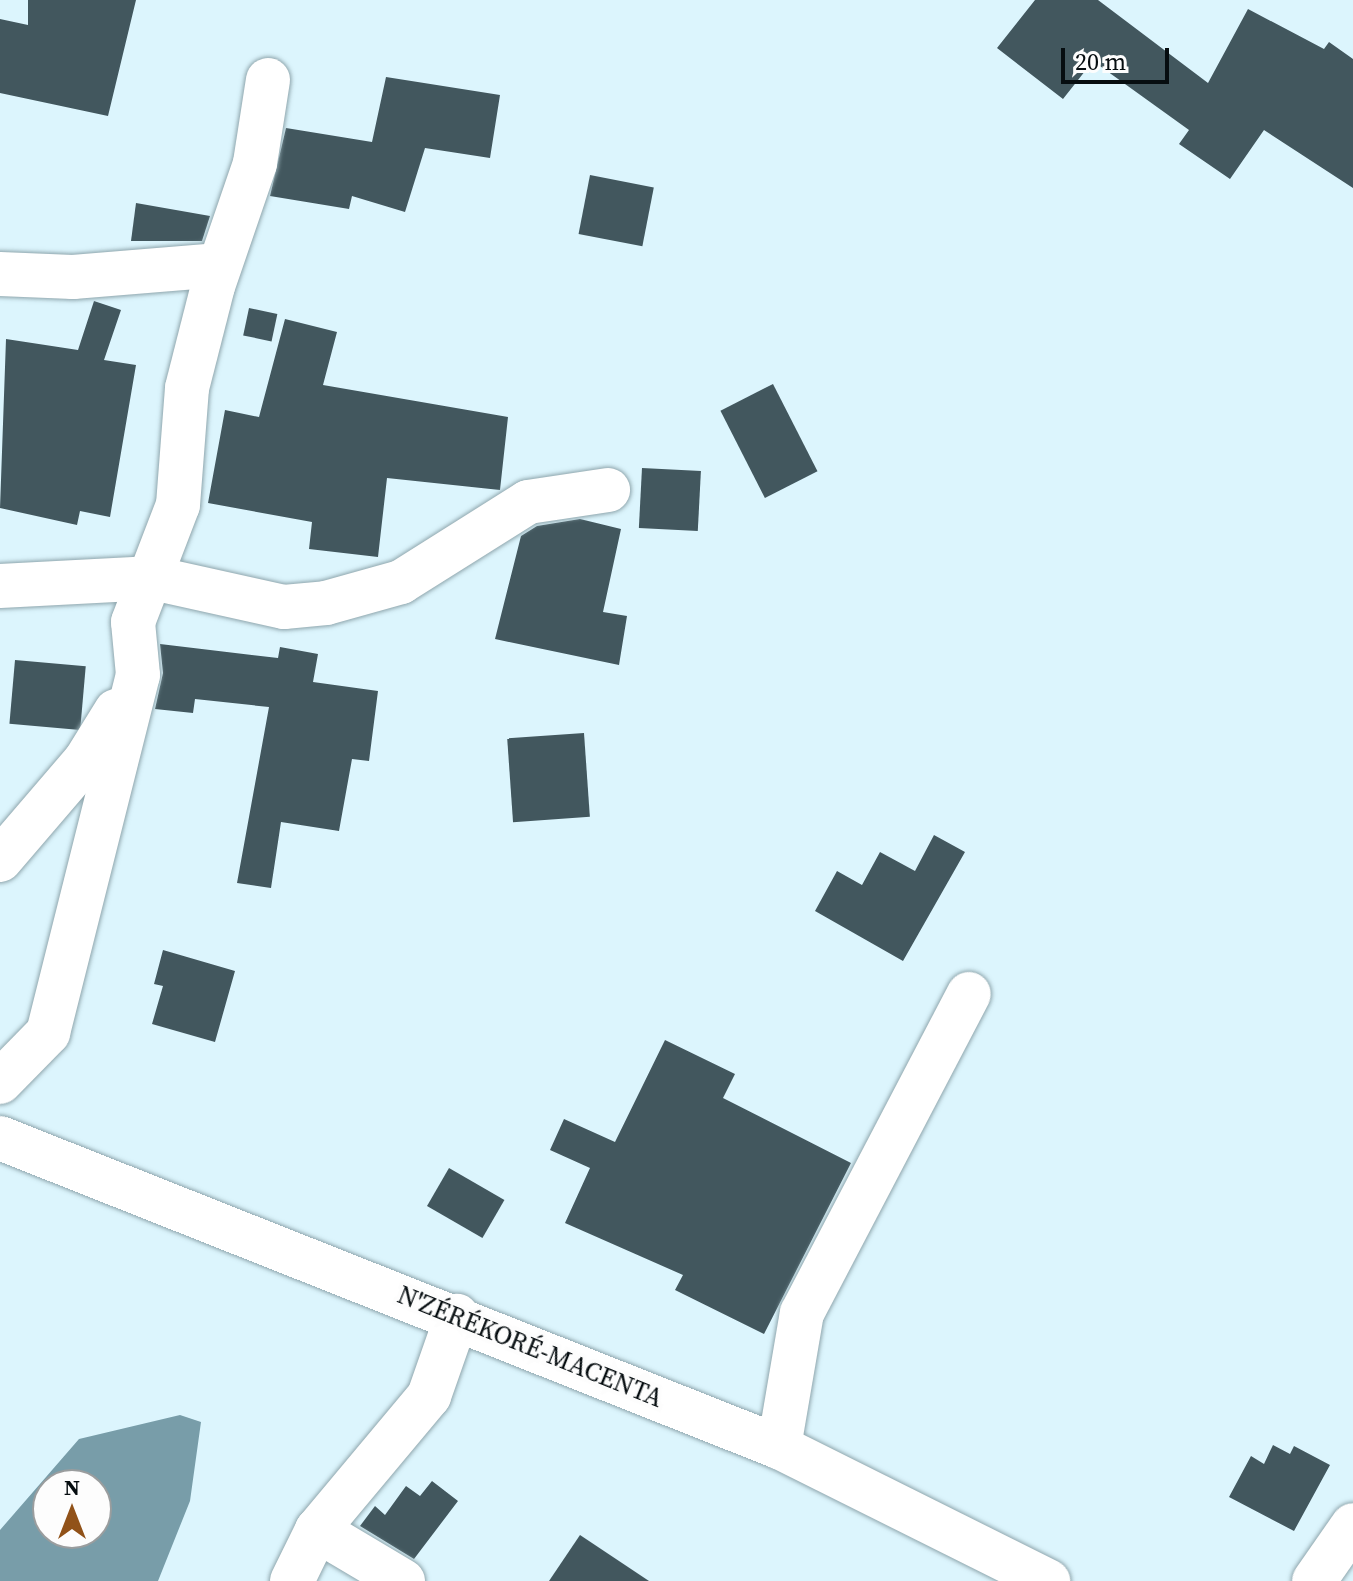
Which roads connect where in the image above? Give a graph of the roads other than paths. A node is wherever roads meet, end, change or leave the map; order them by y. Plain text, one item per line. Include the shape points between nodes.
1 (268, 80) dead end
2 (220, 265) junction
3 (0, 274) edge
4 (608, 490) dead end
5 (153, 578) junction
6 (0, 586) edge
7 (138, 675) junction
8 (0, 860) edge
9 (969, 994) dead end
10 (0, 1082) edge
11 (0, 1138) edge
12 (457, 1316) junction
13 (779, 1447) junction
14 (1353, 1525) edge
15 (317, 1530) junction
16 (292, 1581) edge
17 (403, 1581) edge
18 (1048, 1581) edge
19 (1314, 1581) edge

1 - 2 main road via 255,163
2 - 3 main road via 73,277
2 - 5 main road via 187,388 178,505
4 - 5 main road via 528,502 401,582 326,603 284,607
5 - 6 main road
5 - 7 main road via 133,622
7 - 8 main road via 85,761
7 - 10 main road via 48,1033
9 - 13 main road via 802,1313
11 - 12 main road, N'ZÉRÉKORÉ-MACENTA
12 - 13 main road, N'ZÉRÉKORÉ-MACENTA
12 - 15 main road via 429,1396
13 - 18 main road, N'ZÉRÉKORÉ-MACENTA
14 - 19 main road
15 - 16 main road
15 - 17 main road

